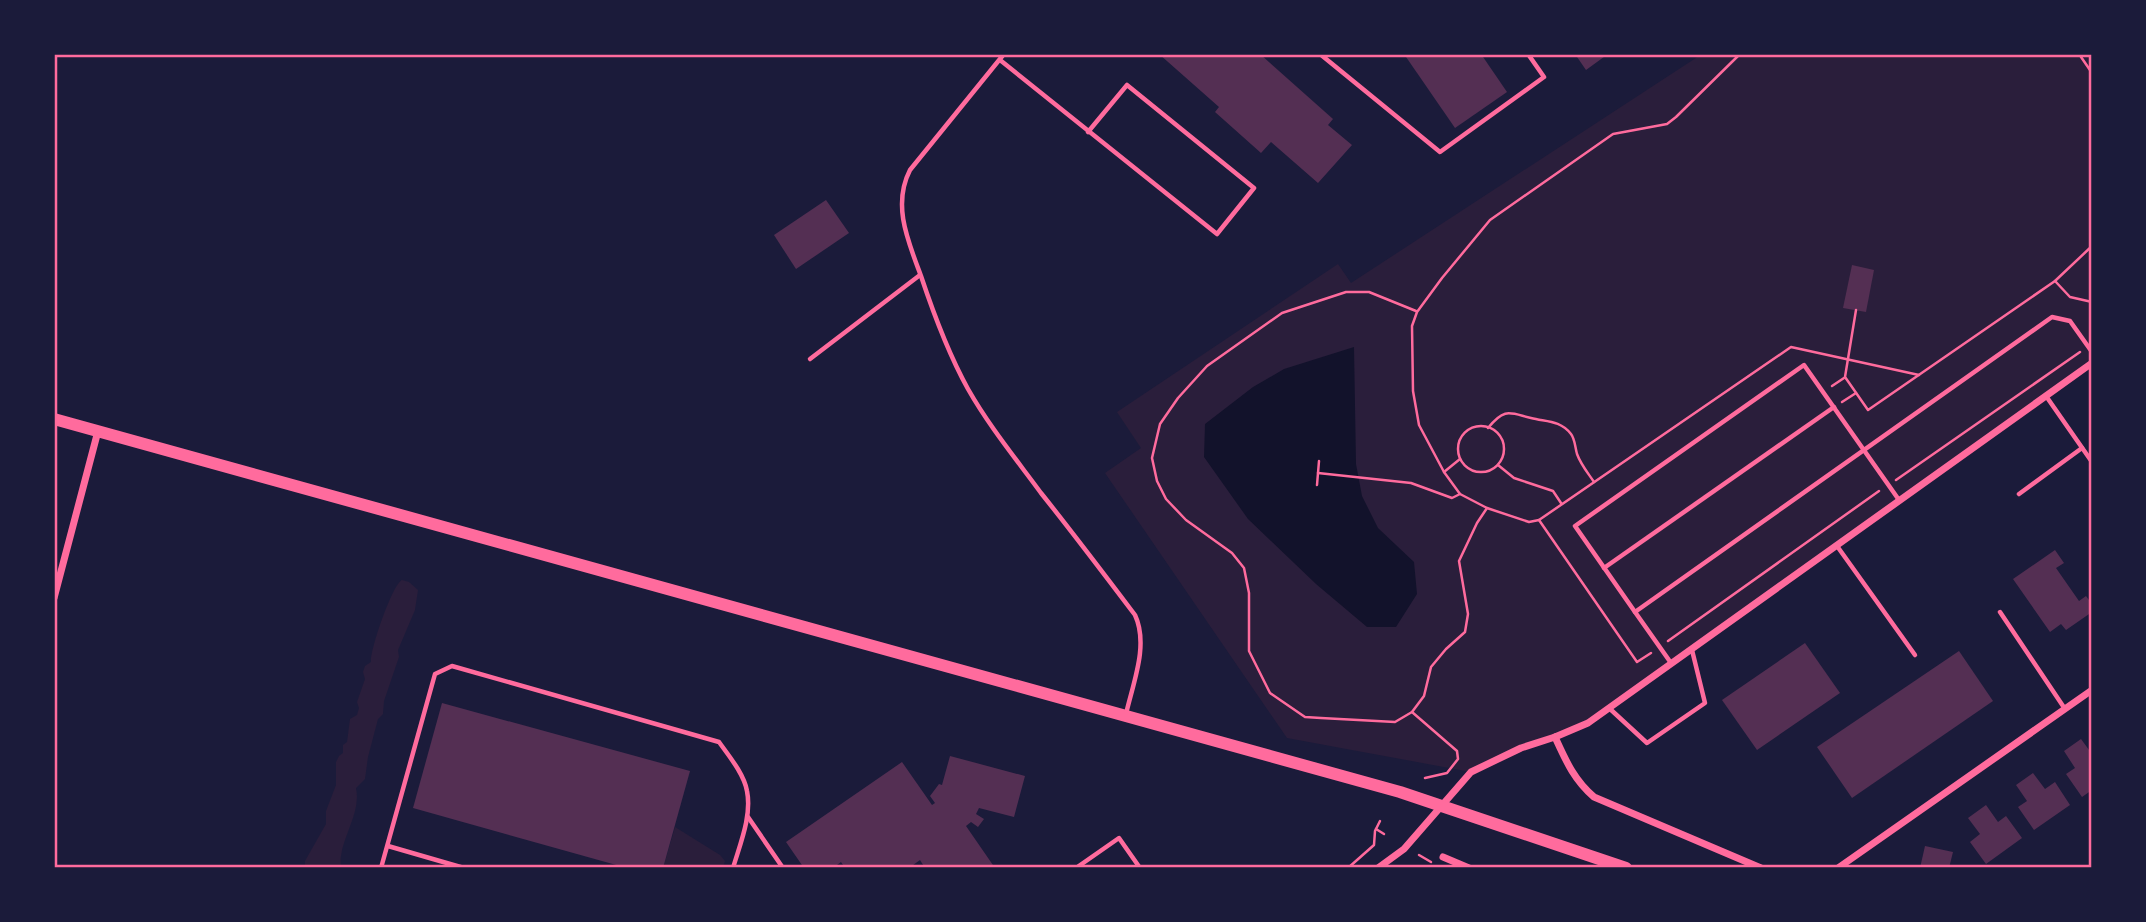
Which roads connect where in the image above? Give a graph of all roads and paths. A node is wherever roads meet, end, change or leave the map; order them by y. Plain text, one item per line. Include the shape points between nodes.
1 (1004, 54) edge
2 (1320, 54) edge
3 (1528, 54) edge
4 (1740, 54) edge
5 (2079, 54) edge
6 (999, 60) junction
7 (2092, 73) edge
8 (1088, 132) junction
9 (2092, 246) edge
10 (920, 275) junction
11 (2055, 281) junction
12 (2092, 302) edge
13 (1856, 310) dead end
14 (1418, 312) junction
15 (2088, 346) junction
16 (2092, 352) edge
17 (810, 359) dead end
18 (2092, 363) edge
19 (1845, 377) junction
20 (1824, 392) junction
21 (1856, 393) junction
22 (2046, 396) junction
23 (1834, 407) junction
24 (54, 419) edge
25 (1488, 428) junction
26 (98, 431) junction
27 (2082, 449) junction
28 (1864, 450) junction
29 (1460, 459) junction
30 (1319, 461) dead end
31 (2092, 463) edge
32 (1498, 465) junction
33 (1444, 472) junction
34 (1318, 473) junction
35 (1594, 482) dead end
36 (1317, 485) dead end
37 (1888, 485) junction
38 (1461, 494) junction
39 (2019, 494) dead end
40 (1899, 501) junction
41 (1562, 504) dead end
42 (1487, 508) junction
43 (1837, 546) junction
44 (1604, 568) junction
45 (54, 598) edge
46 (1635, 612) junction
47 (2000, 612) dead end
48 (1660, 647) junction
49 (1692, 649) junction
50 (1915, 655) dead end
51 (1671, 663) junction
52 (2092, 690) edge
53 (1609, 708) junction
54 (2065, 709) junction
55 (1412, 712) junction
56 (1125, 715) junction
57 (1555, 737) junction
58 (1425, 778) dead end
59 (1441, 804) junction
60 (747, 816) junction
61 (1380, 821) dead end
62 (1376, 829) junction
63 (1384, 834) dead end
64 (388, 846) junction
65 (1419, 855) dead end
66 (1443, 858) dead end
67 (1465, 867) edge
68 (381, 868) edge
69 (464, 868) edge
70 (733, 868) edge
71 (783, 868) edge
72 (1076, 868) edge
73 (1140, 868) edge
74 (1348, 868) edge
75 (1378, 868) edge
76 (1440, 868) edge
77 (1626, 868) edge
78 (1761, 868) edge
79 (1838, 868) edge

1 - 6 lane
2 - 3 lane via 1440,152 1544,77
4 - 14 path via 1667,124 1613,134 1490,220
5 - 7 path
6 - 8 lane
6 - 10 lane via 903,184 904,225
8 - 8 lane via 1217,234 1254,188 1127,85
9 - 11 path
10 - 17 lane
10 - 56 lane via 951,357 969,390 1135,615 1142,637
11 - 12 path via 2070,297
11 - 21 path via 1868,410
13 - 19 path
14 - 33 path via 1412,326 1413,391 1419,425
14 - 55 path via 1369,292 1346,292 1282,313 1207,366 1178,398 1160,424 1152,458 1166,499 1186,520 1232,552 1244,568 1250,651 1270,693 1305,717 1395,722
15 - 16 lane
15 - 28 lane via 2070,321 2052,317
15 - 37 path
18 - 22 street
19 - 20 path
19 - 21 path
20 - 23 lane
20 - 44 lane via 1804,365 1575,526
21 - 23 path
22 - 27 lane
22 - 40 street
23 - 28 lane
23 - 44 lane
24 - 26 main road
25 - 29 path via 1478,426 1462,435
25 - 32 path via 1497,434 1504,449
25 - 35 path via 1501,417 1518,412 1561,425 1573,436 1581,464
26 - 45 street
26 - 56 main road
27 - 31 lane
27 - 39 lane
28 - 37 lane
28 - 46 lane
29 - 32 path via 1477,472
29 - 33 path
30 - 34 path
32 - 41 path via 1514,478 1553,491
33 - 38 path
34 - 36 path
34 - 38 path via 1411,483 1452,498
37 - 40 lane
37 - 48 path
38 - 42 path
40 - 43 street
42 - 48 path via 1529,522 1539,520 1637,662
42 - 55 path via 1459,561 1468,614 1465,632 1431,667 1424,696
43 - 49 street
43 - 50 lane
44 - 46 lane
46 - 48 lane
47 - 54 lane
48 - 51 lane
49 - 51 street
49 - 53 lane via 1705,704 1647,743
51 - 53 street
52 - 54 street
53 - 57 street
54 - 79 street
55 - 58 path via 1457,751 1458,759 1447,773
56 - 59 main road
57 - 59 street via 1484,764
57 - 78 street via 1579,784 1594,797
59 - 75 street via 1404,849
59 - 77 main road
60 - 64 lane via 747,789 719,742 452,666 435,674
60 - 70 lane
60 - 71 lane
61 - 62 path
62 - 63 path
62 - 74 path via 1374,845
64 - 68 lane
64 - 69 lane
65 - 76 path
66 - 67 street
72 - 73 lane via 1119,838

